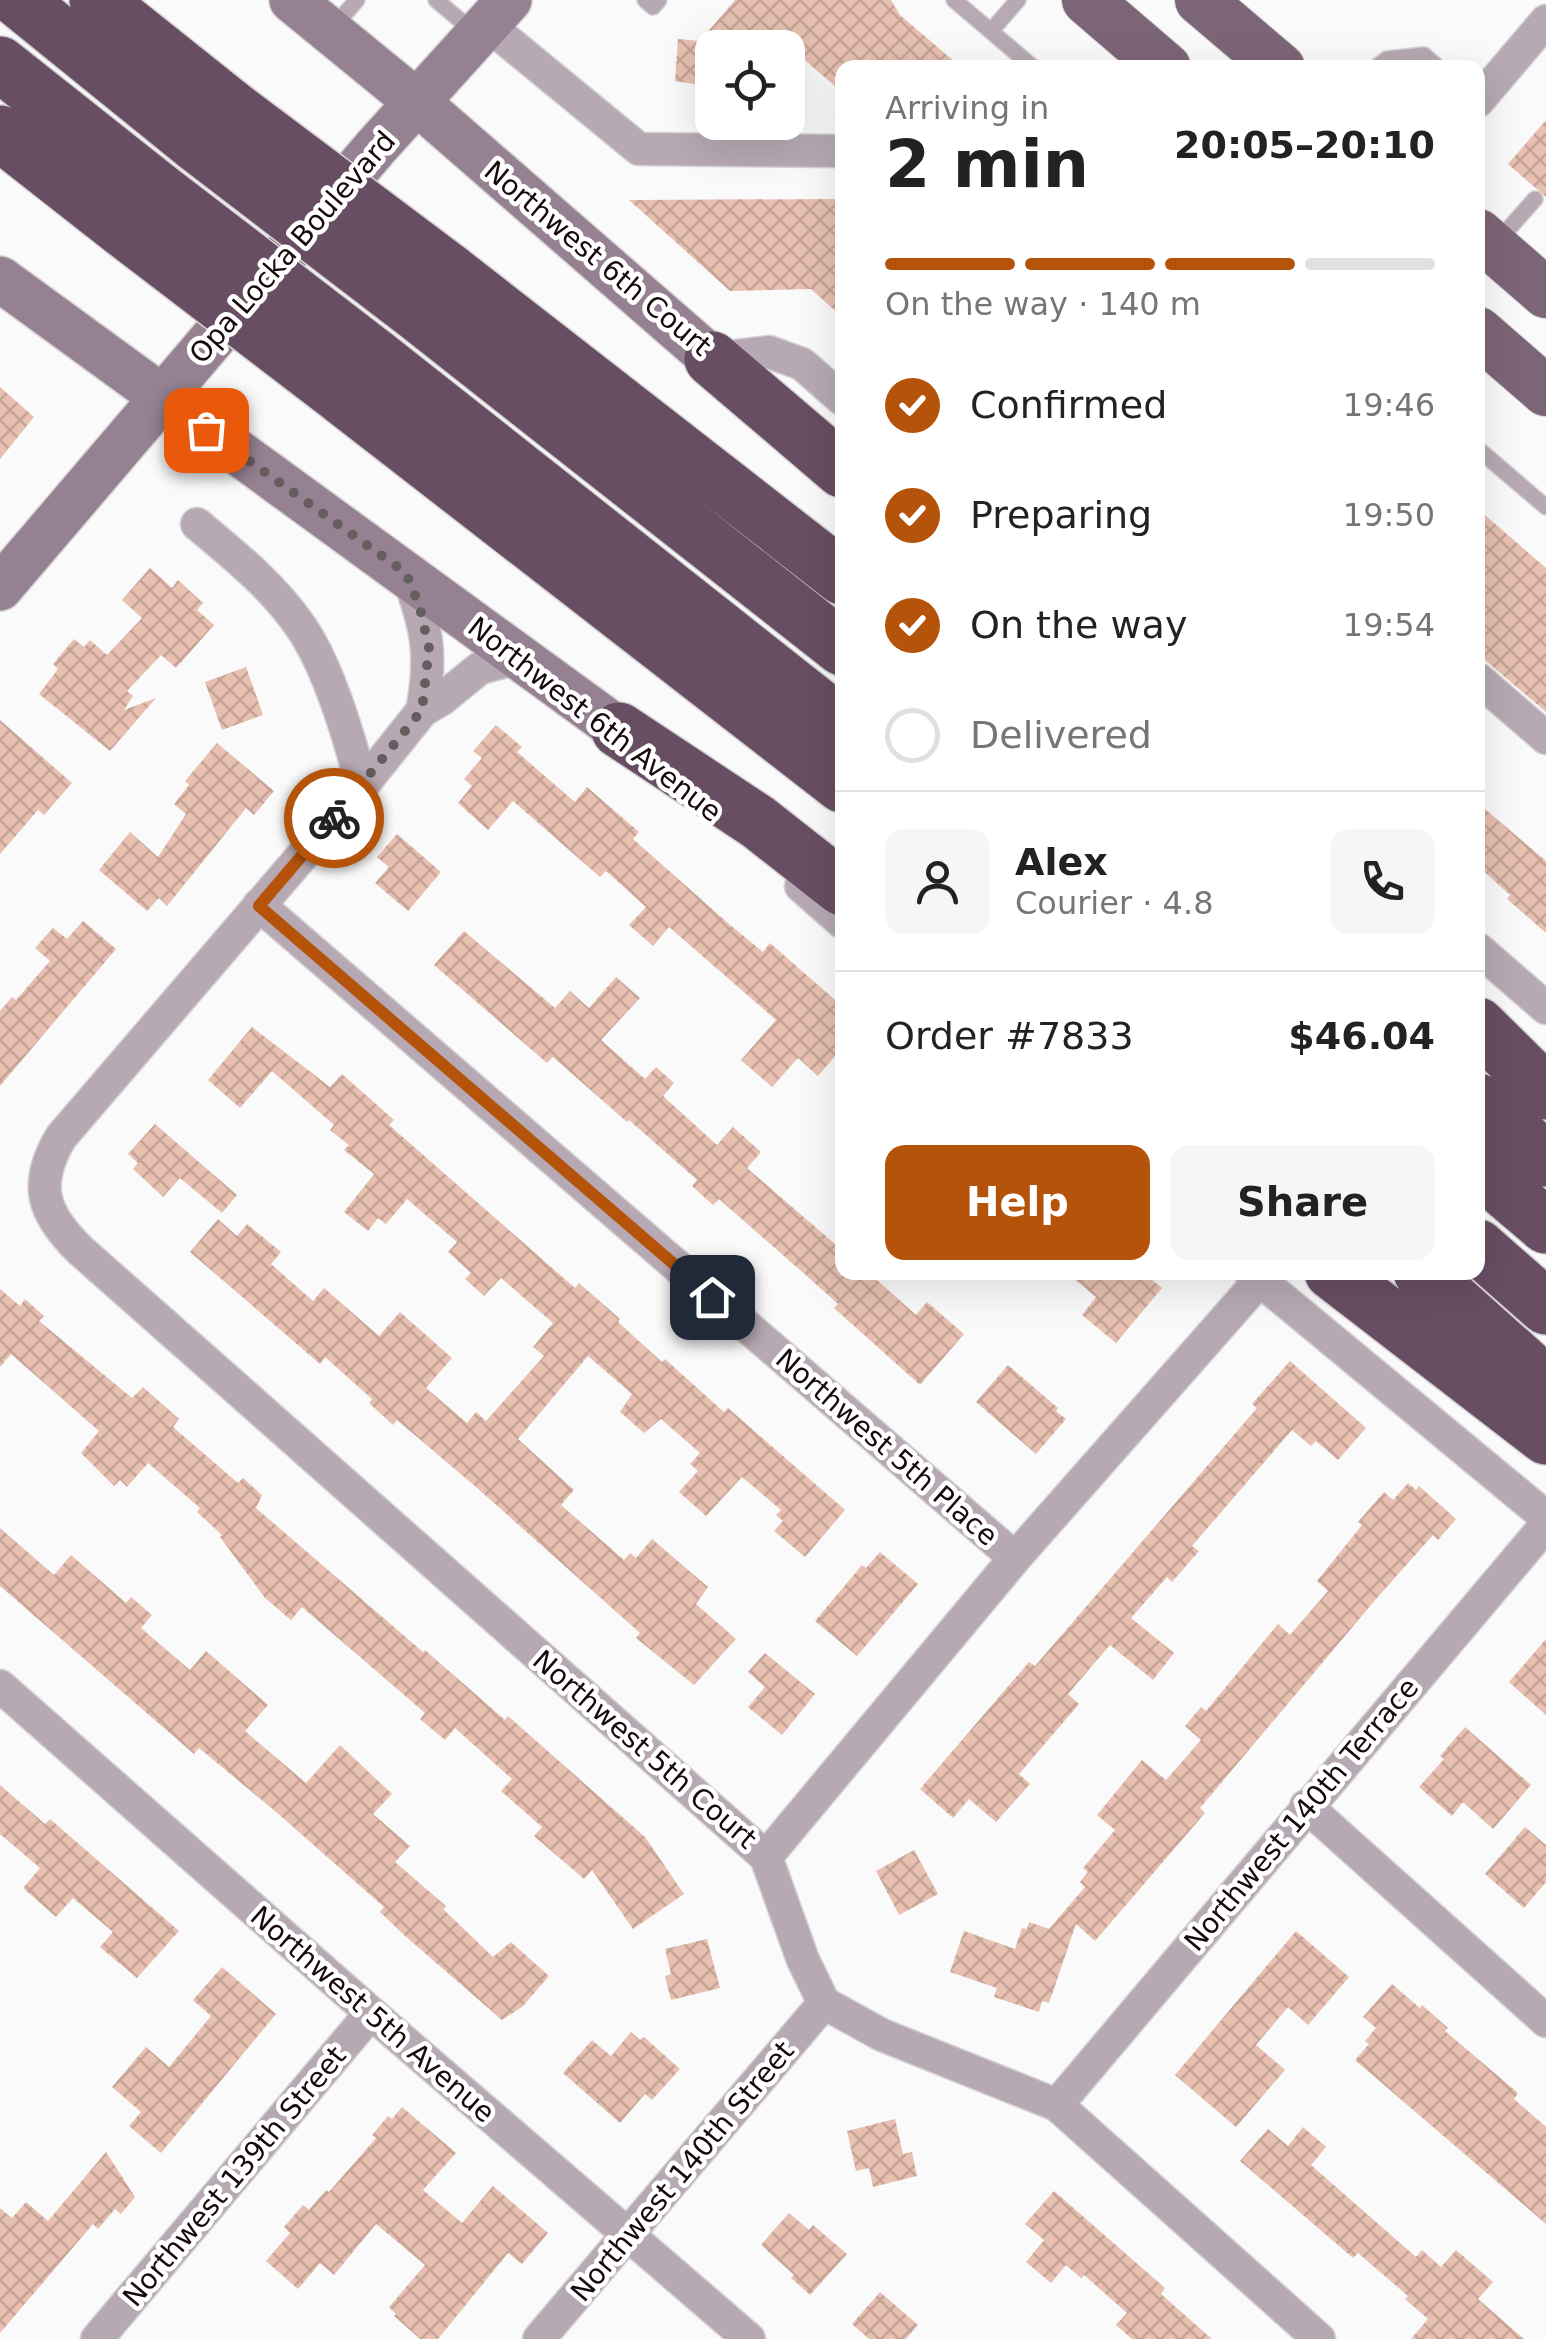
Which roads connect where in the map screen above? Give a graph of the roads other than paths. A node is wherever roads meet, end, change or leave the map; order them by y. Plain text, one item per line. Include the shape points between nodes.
1 (18, 0) edge
2 (97, 0) edge
3 (292, 0) edge
4 (436, 0) edge
5 (645, 0) edge
6 (659, 0) edge
7 (954, 0) edge
8 (1018, 0) edge
9 (1087, 0) edge
10 (1200, 0) edge
11 (343, 15) edge
12 (492, 20) edge
13 (991, 31) junction
14 (1542, 33) edge
15 (1025, 60) edge
16 (1157, 60) edge
17 (1271, 60) edge
18 (1386, 60) edge
19 (1430, 60) edge
20 (0, 64) edge
21 (1485, 93) edge
22 (418, 103) junction
23 (214, 126) junction
24 (0, 133) edge
25 (835, 150) edge
26 (1535, 199) dead end
27 (142, 210) junction
28 (1485, 241) edge
29 (0, 279) edge
30 (1546, 293) edge
31 (1485, 338) edge
32 (712, 360) junction
33 (358, 376) junction
34 (1546, 390) edge
35 (835, 393) edge
36 (164, 399) junction
37 (1485, 454) edge
38 (835, 464) edge
39 (1546, 507) edge
40 (196, 524) dead end
41 (835, 571) edge
42 (406, 573) junction
43 (0, 588) edge
44 (835, 643) edge
45 (522, 657) junction
46 (1485, 685) edge
47 (422, 710) junction
48 (835, 720) edge
49 (619, 730) junction
50 (1546, 738) edge
51 (835, 779) edge
52 (362, 786) junction
53 (835, 882) edge
54 (259, 906) junction
55 (835, 916) edge
56 (1485, 955) edge
57 (1546, 1008) edge
58 (1485, 1032) edge
59 (1546, 1092) edge
60 (1485, 1107) edge
61 (1546, 1159) edge
62 (1485, 1174) edge
63 (1546, 1226) edge
64 (1485, 1253) edge
65 (1252, 1280) edge
66 (1260, 1280) edge
67 (1342, 1280) edge
68 (1429, 1280) edge
69 (1546, 1307) edge
70 (1546, 1384) edge
71 (1546, 1437) edge
72 (1546, 1521) edge
73 (1015, 1558) junction
74 (0, 1686) edge
75 (1306, 1806) junction
76 (766, 1857) junction
77 (824, 2003) junction
78 (371, 2013) junction
79 (1546, 2020) edge
80 (1057, 2105) junction
81 (628, 2235) junction
82 (97, 2339) edge
83 (539, 2339) edge
84 (749, 2339) edge
85 (1320, 2339) edge

1 - 23 highway
2 - 23 highway
3 - 11 main road, Northwest 6th Court
4 - 12 lane
5 - 6 lane via 654,7
7 - 13 lane
8 - 13 lane
9 - 16 main road
10 - 17 main road
11 - 22 main road, Northwest 6th Court
12 - 22 main road, Opa Locka Boulevard
12 - 25 street via 639,149
13 - 15 lane
14 - 21 street
18 - 19 lane via 1424,55
20 - 27 highway
22 - 32 main road, Northwest 6th Court
22 - 36 main road, Opa Locka Boulevard
23 - 41 highway, bridge via 448,270
23 - 44 highway, bridge via 414,312
24 - 27 highway
26 - 28 lane
27 - 33 highway, bridge
28 - 30 main road
29 - 36 main road, Northwest 6th Avenue
31 - 34 main road
32 - 35 street, Northwest 6th Court via 768,352 802,364
32 - 38 highway
33 - 48 highway
33 - 51 highway
36 - 42 main road, Northwest 6th Avenue
36 - 43 main road, Opa Locka Boulevard
37 - 39 lane
40 - 52 street via 276,595 304,630
42 - 45 main road, Northwest 6th Avenue
42 - 47 street via 429,648
45 - 47 street via 480,668
45 - 49 main road, Northwest 6th Avenue
46 - 50 street
47 - 52 street
49 - 53 highway via 758,822
49 - 55 street, Northwest 6th Avenue
52 - 54 street
54 - 73 street, Northwest 5th Place
54 - 76 street, Northwest 5th Court via 61,1136 43,1184 48,1208 80,1250
56 - 57 street
58 - 59 highway
60 - 61 highway
62 - 63 highway
64 - 69 highway
65 - 73 street
66 - 72 street
67 - 71 highway
68 - 70 highway
72 - 75 street, Northwest 140th Terrace
73 - 76 street
74 - 78 street, Northwest 5th Avenue
75 - 79 street
75 - 80 street, Northwest 140th Terrace
76 - 77 street, Northwest 5th Court
77 - 80 street via 882,2035
77 - 81 street, Northwest 140th Street
78 - 81 street, Northwest 5th Avenue
78 - 82 street, Northwest 139th Street
80 - 85 street
81 - 83 street, Northwest 140th Street
81 - 84 street, Northwest 5th Avenue

